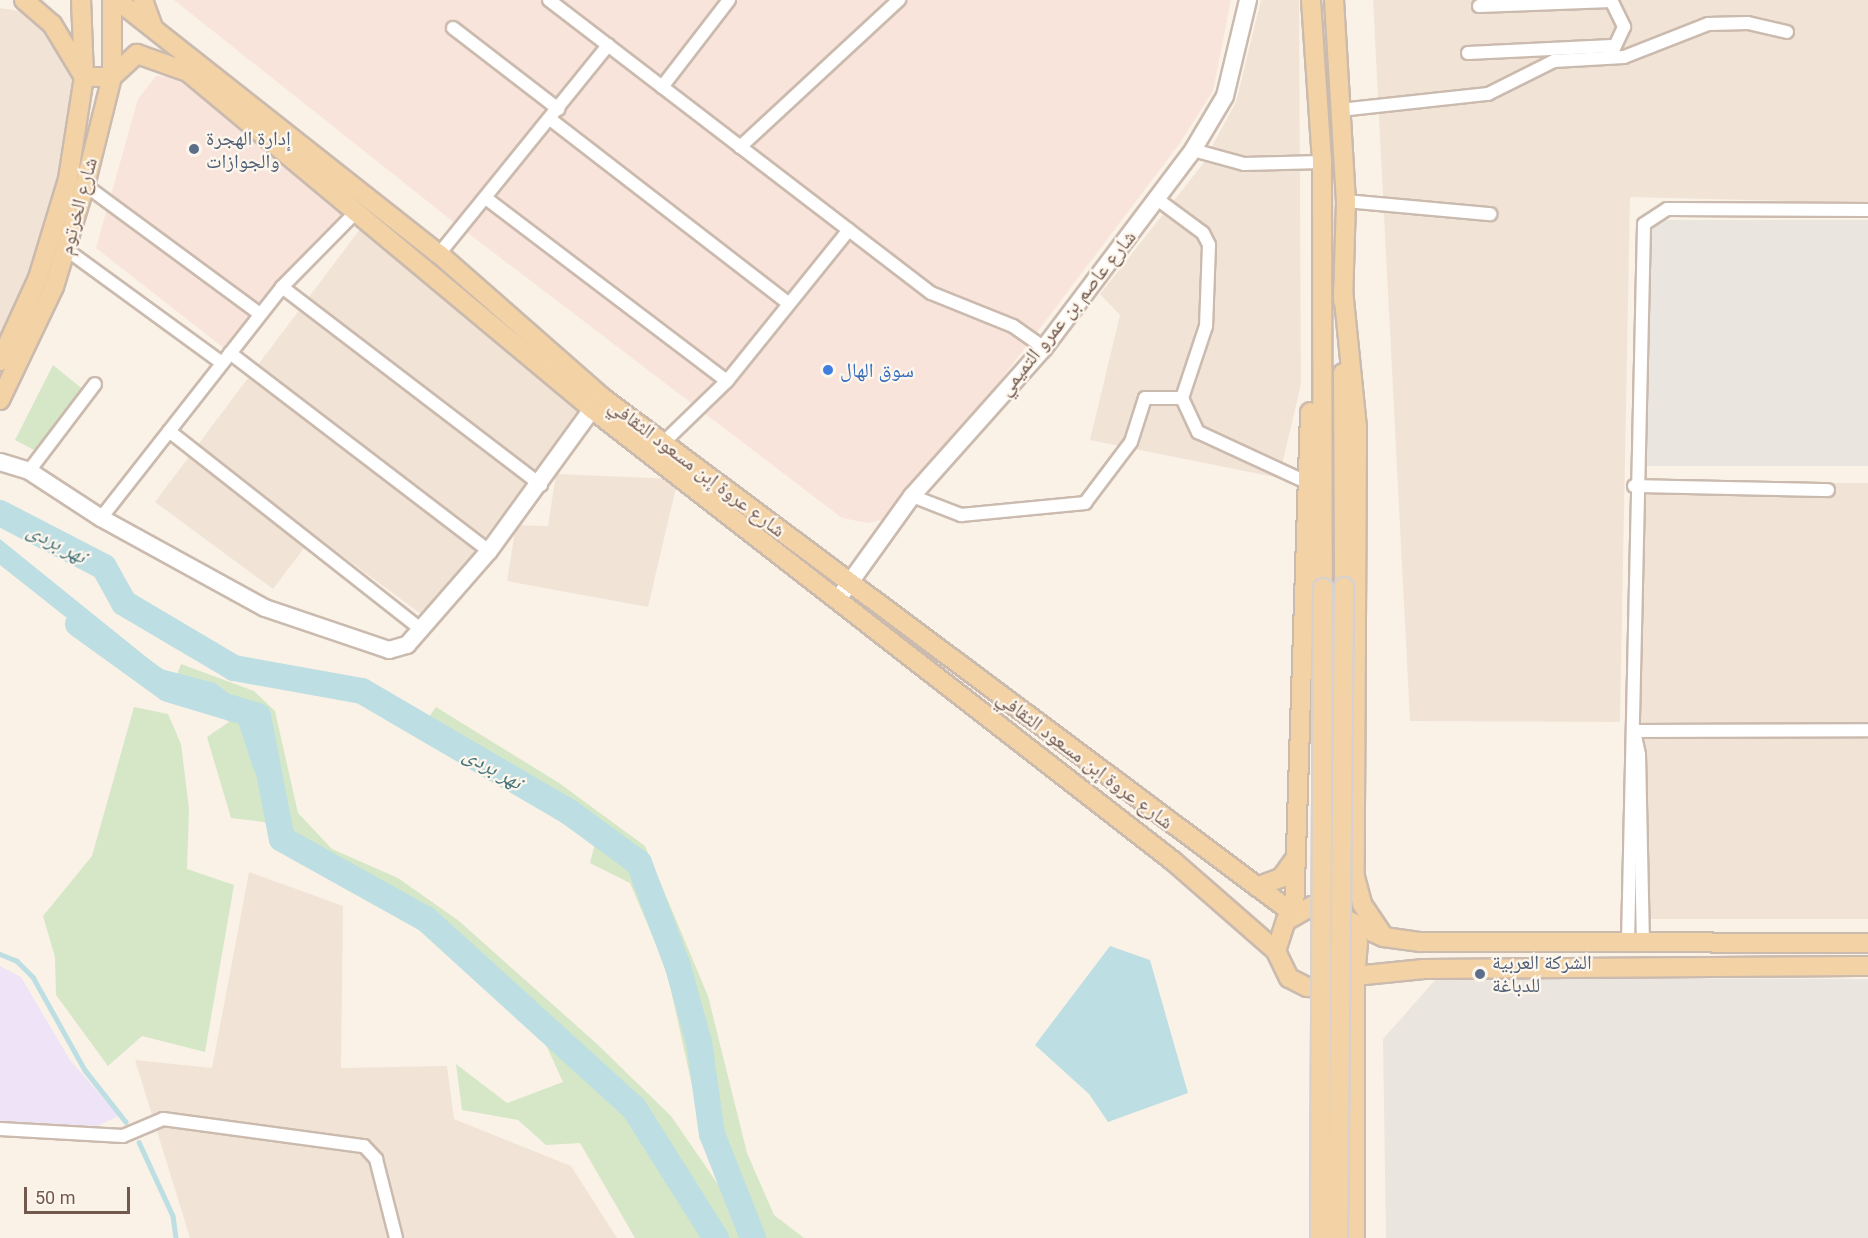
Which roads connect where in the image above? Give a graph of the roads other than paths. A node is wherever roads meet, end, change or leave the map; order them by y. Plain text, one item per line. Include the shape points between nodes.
1 (25, 0) edge
2 (37, 0) edge
3 (81, 0) edge
4 (112, 0) edge
5 (117, 0) edge
6 (143, 0) edge
7 (549, 0) edge
8 (729, 0) edge
9 (899, 0) edge
10 (1248, 0) edge
11 (1311, 0) edge
12 (1334, 0) edge
13 (1611, 0) edge
14 (1479, 6) dead end
15 (453, 28) dead end
16 (154, 32) junction
17 (1787, 32) dead end
18 (608, 45) junction
19 (1612, 52) junction
20 (1468, 53) dead end
21 (84, 77) junction
22 (112, 77) junction
23 (662, 87) junction
24 (1340, 110) junction
25 (554, 114) junction
26 (740, 147) junction
27 (1193, 150) junction
28 (1322, 162) junction
29 (86, 185) junction
30 (487, 199) junction
31 (1157, 199) junction
32 (1346, 201) junction
33 (1868, 210) edge
34 (354, 214) junction
35 (1490, 214) dead end
36 (849, 230) junction
37 (67, 250) junction
38 (439, 254) junction
39 (282, 286) junction
40 (1343, 290) junction
41 (789, 304) junction
42 (260, 314) junction
43 (1319, 336) junction
44 (1044, 348) junction
45 (226, 358) junction
46 (0, 362) edge
47 (727, 381) junction
48 (95, 384) dead end
49 (1182, 398) junction
50 (0, 400) edge
51 (592, 409) junction
52 (169, 431) junction
53 (663, 444) junction
54 (0, 462) edge
55 (29, 471) junction
56 (1304, 481) junction
57 (541, 485) junction
58 (1634, 486) junction
59 (1828, 490) dead end
60 (912, 496) junction
61 (101, 518) junction
62 (489, 551) junction
63 (852, 582) junction
64 (838, 599) junction
65 (422, 630) junction
66 (1868, 730) edge
67 (1634, 731) junction
68 (1295, 857) junction
69 (1257, 887) junction
70 (1294, 914) junction
71 (1349, 921) junction
72 (1384, 937) junction
73 (1635, 942) junction
74 (1868, 942) edge
75 (1276, 951) junction
76 (1868, 966) edge
77 (1355, 976) junction
78 (0, 1129) edge
79 (396, 1238) edge
80 (1320, 1238) edge
81 (1338, 1238) edge
82 (1355, 1238) edge

1 - 2 main road
1 - 21 main road via 52,24
3 - 21 main road
4 - 22 main road, شارع الخرتوم
5 - 16 main road, شارع عروة إبن مسعود الثقافي
6 - 16 main road
7 - 18 street
8 - 23 street
9 - 26 street
10 - 27 street, شارع عاصم بن عمرو التميمي via 1225,96
11 - 28 main road
12 - 24 main road
13 - 14 street
13 - 19 street via 1624,27
15 - 25 street
16 - 38 main road, شارع عروة إبن مسعود الثقافي
17 - 19 street via 1748,23 1708,24
18 - 23 street
18 - 25 street
19 - 20 street
19 - 24 street via 1554,61 1488,94
21 - 22 main road
21 - 46 main road via 51,243
22 - 29 main road, شارع الخرتوم
22 - 34 main road, شارع عروة إبن مسعود الثقافي via 137,54 188,72
23 - 26 street
24 - 32 main road
25 - 30 street
25 - 41 street
26 - 36 street
27 - 28 street via 1244,164
27 - 31 street, شارع عاصم بن عمرو التميمي
28 - 43 main road
29 - 37 main road, شارع الخرتوم
29 - 42 street
30 - 38 street
30 - 47 street
31 - 44 street, شارع عاصم بن عمرو التميمي
31 - 49 street via 1203,233 1209,245 1206,326
32 - 35 street
32 - 40 main road
33 - 58 street via 1667,209 1649,216 1643,233
34 - 39 street
34 - 51 main road, شارع عروة إبن مسعود الثقافي
36 - 41 street
36 - 44 street via 931,293 1013,326
37 - 45 street
37 - 50 main road, شارع الخرتوم via 42,317
38 - 53 main road, شارع عروة إبن مسعود الثقافي
39 - 42 street
39 - 57 street
40 - 72 main road via 1358,428 1355,877 1362,904
40 - 81 main road, bridge
41 - 47 street
42 - 45 street
43 - 56 main road
43 - 80 main road, bridge via 1323,588
44 - 60 street, شارع عاصم بن عمرو التميمي
45 - 52 street
45 - 62 street
47 - 53 street
48 - 55 street
49 - 56 street via 1198,432
49 - 60 street via 1145,398 1131,442 1085,503 961,515
51 - 57 street
51 - 64 main road, شارع عروة إبن مسعود الثقافي
52 - 61 street
52 - 65 street
53 - 63 main road, شارع عروة إبن مسعود الثقافي
54 - 55 street
55 - 61 street
56 - 68 main road
57 - 62 street
58 - 59 street
58 - 67 street
60 - 63 street, شارع عاصم بن عمرو التميمي
61 - 65 street via 265,608 370,647 398,648
62 - 65 street
63 - 64 street, شارع عاصم بن عمرو التميمي
63 - 69 main road, شارع عروة إبن مسعود الثقافي
64 - 75 main road, شارع عروة إبن مسعود الثقافي via 1173,861
66 - 67 street
67 - 73 street via 1640,753
68 - 69 main road via 1281,878
68 - 70 main road
69 - 70 main road, شارع عروة إبن مسعود الثقافي
70 - 71 main road via 1323,907
70 - 75 main road via 1280,930
71 - 72 main road
71 - 77 main road via 1358,943
72 - 73 main road
73 - 74 main road
75 - 77 main road via 1282,970 1306,987 1326,988
76 - 77 main road via 1424,969
77 - 82 main road
78 - 79 street via 123,1136 163,1119 364,1146 376,1159

